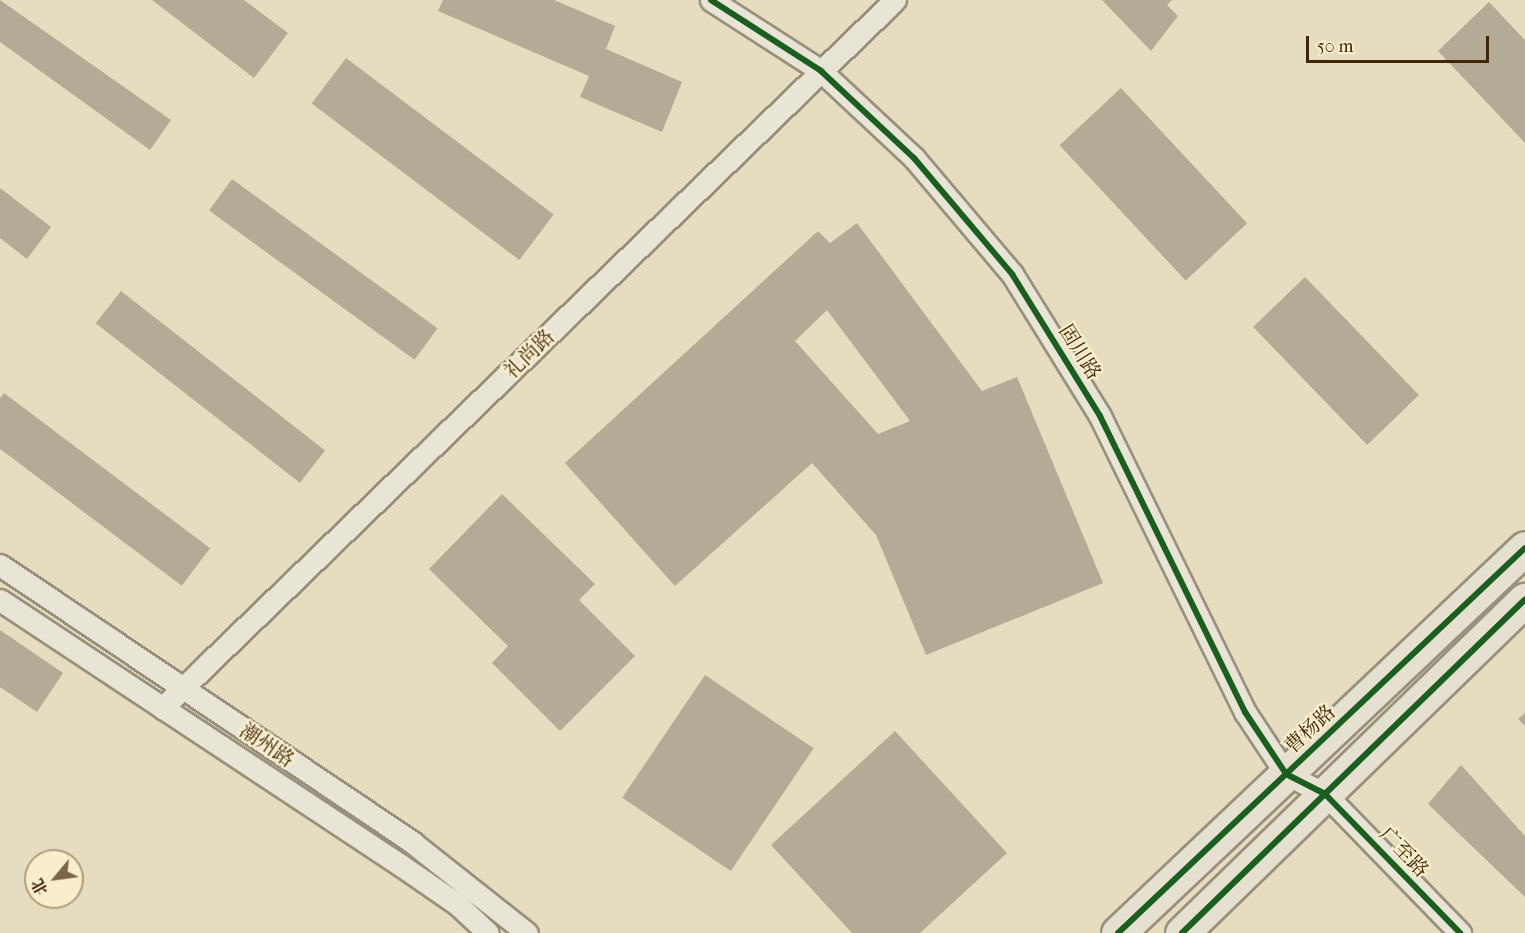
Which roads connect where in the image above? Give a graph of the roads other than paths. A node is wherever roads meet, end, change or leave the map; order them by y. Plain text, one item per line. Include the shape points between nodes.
1 (711, 0) edge
2 (895, 0) edge
3 (821, 71) junction
4 (1525, 548) edge
5 (0, 565) edge
6 (0, 600) edge
7 (1525, 600) edge
8 (183, 688) junction
9 (162, 708) junction
10 (1286, 774) junction
11 (1324, 794) junction
12 (488, 933) edge
13 (527, 933) edge
14 (1118, 933) edge
15 (1182, 933) edge
16 (1460, 933) edge

1 - 3 street, 固川路
2 - 3 street, 礼尚路
3 - 8 street, 礼尚路
3 - 10 street, 固川路 via 914,158 1012,274 1100,416 1245,712
4 - 10 main road, 曹杨路
5 - 8 street, 潮州路
6 - 9 street, 潮州路
7 - 11 main road
8 - 9 street, 礼尚路
8 - 13 street, 潮州路 via 474,886
9 - 12 street, 潮州路 via 457,904
10 - 11 street, 固川路
10 - 14 main road, 曹杨路
11 - 15 main road
11 - 16 street, 广至路

